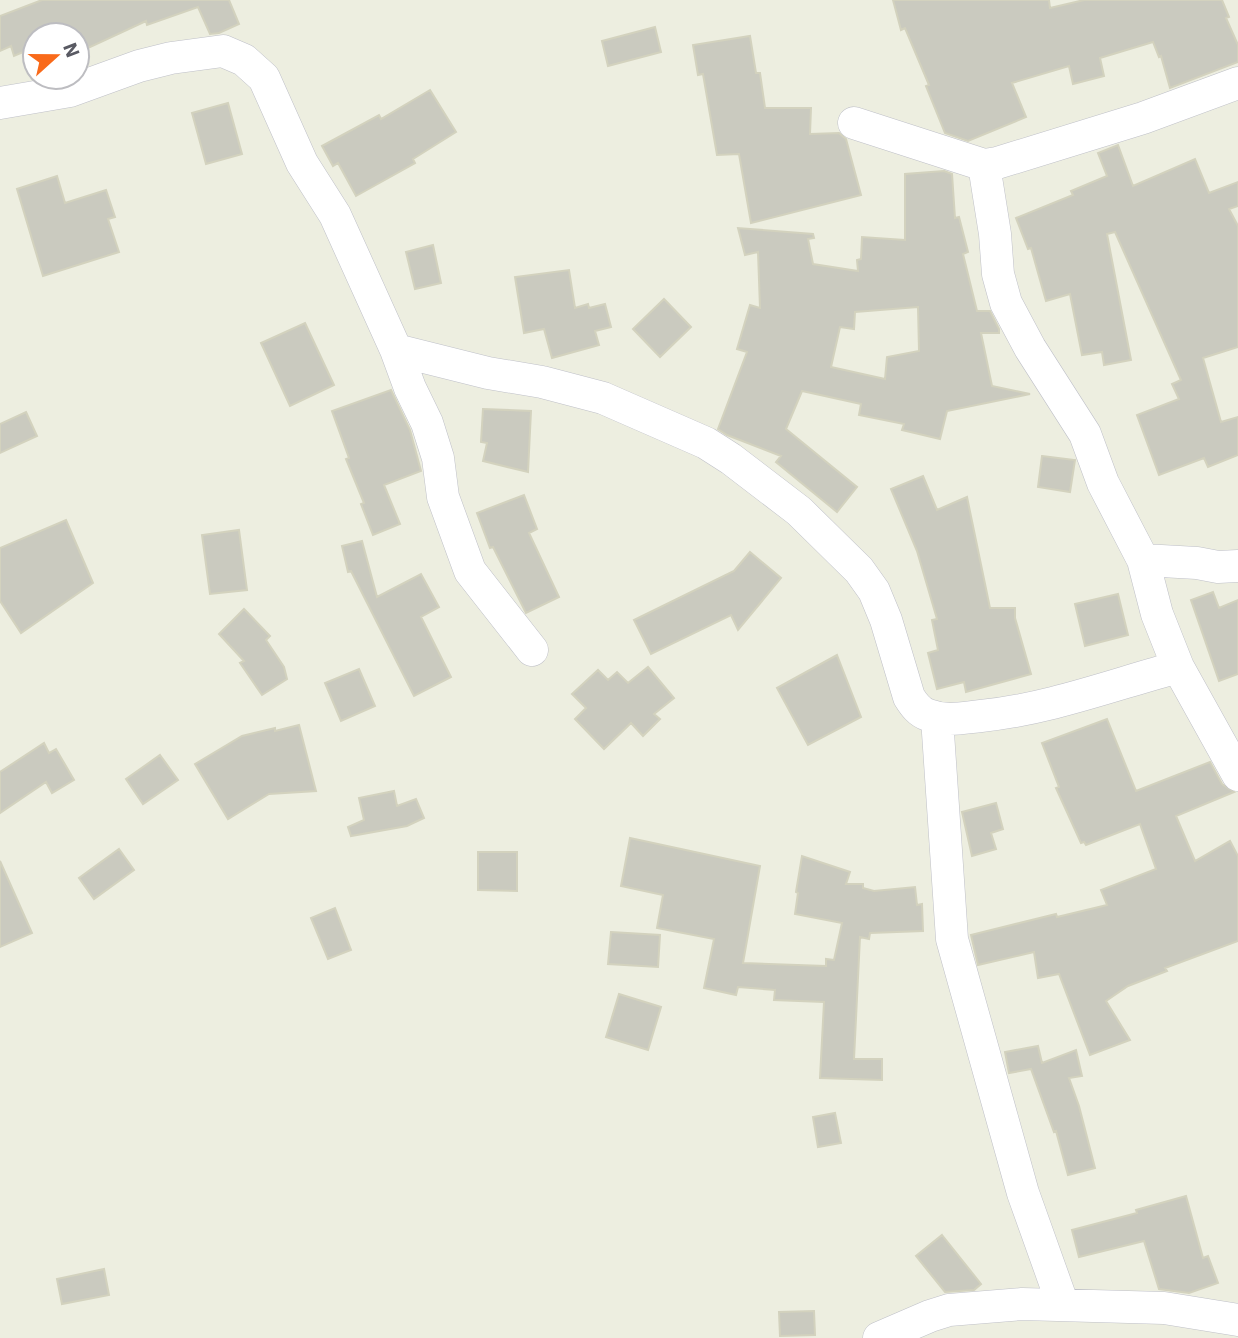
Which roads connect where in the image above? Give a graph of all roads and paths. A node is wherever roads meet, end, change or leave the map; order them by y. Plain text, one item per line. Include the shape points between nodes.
1 (1238, 83) edge
2 (0, 103) edge
3 (855, 123) dead end
4 (984, 165) junction
5 (396, 350) junction
6 (1143, 561) junction
7 (1238, 566) edge
8 (532, 650) dead end
9 (1178, 667) junction
10 (937, 718) junction
11 (1238, 775) edge
12 (1063, 1305) junction
13 (1238, 1320) edge
14 (879, 1338) edge

1 - 4 street via 1143,118
2 - 5 street via 58,94 171,58 223,51 244,60 264,78 302,163 335,215
3 - 4 street
4 - 6 street via 1000,289 1030,348 1085,434 1103,483
5 - 8 street via 427,423 443,497 470,572
5 - 10 street via 603,398 706,443 731,459 799,511 859,570 886,620 909,697 925,715
6 - 7 street
6 - 9 street
9 - 10 street via 1067,701 996,715
9 - 11 street
10 - 12 street via 952,939 1023,1194
12 - 13 street via 1164,1308
12 - 14 street via 949,1310

